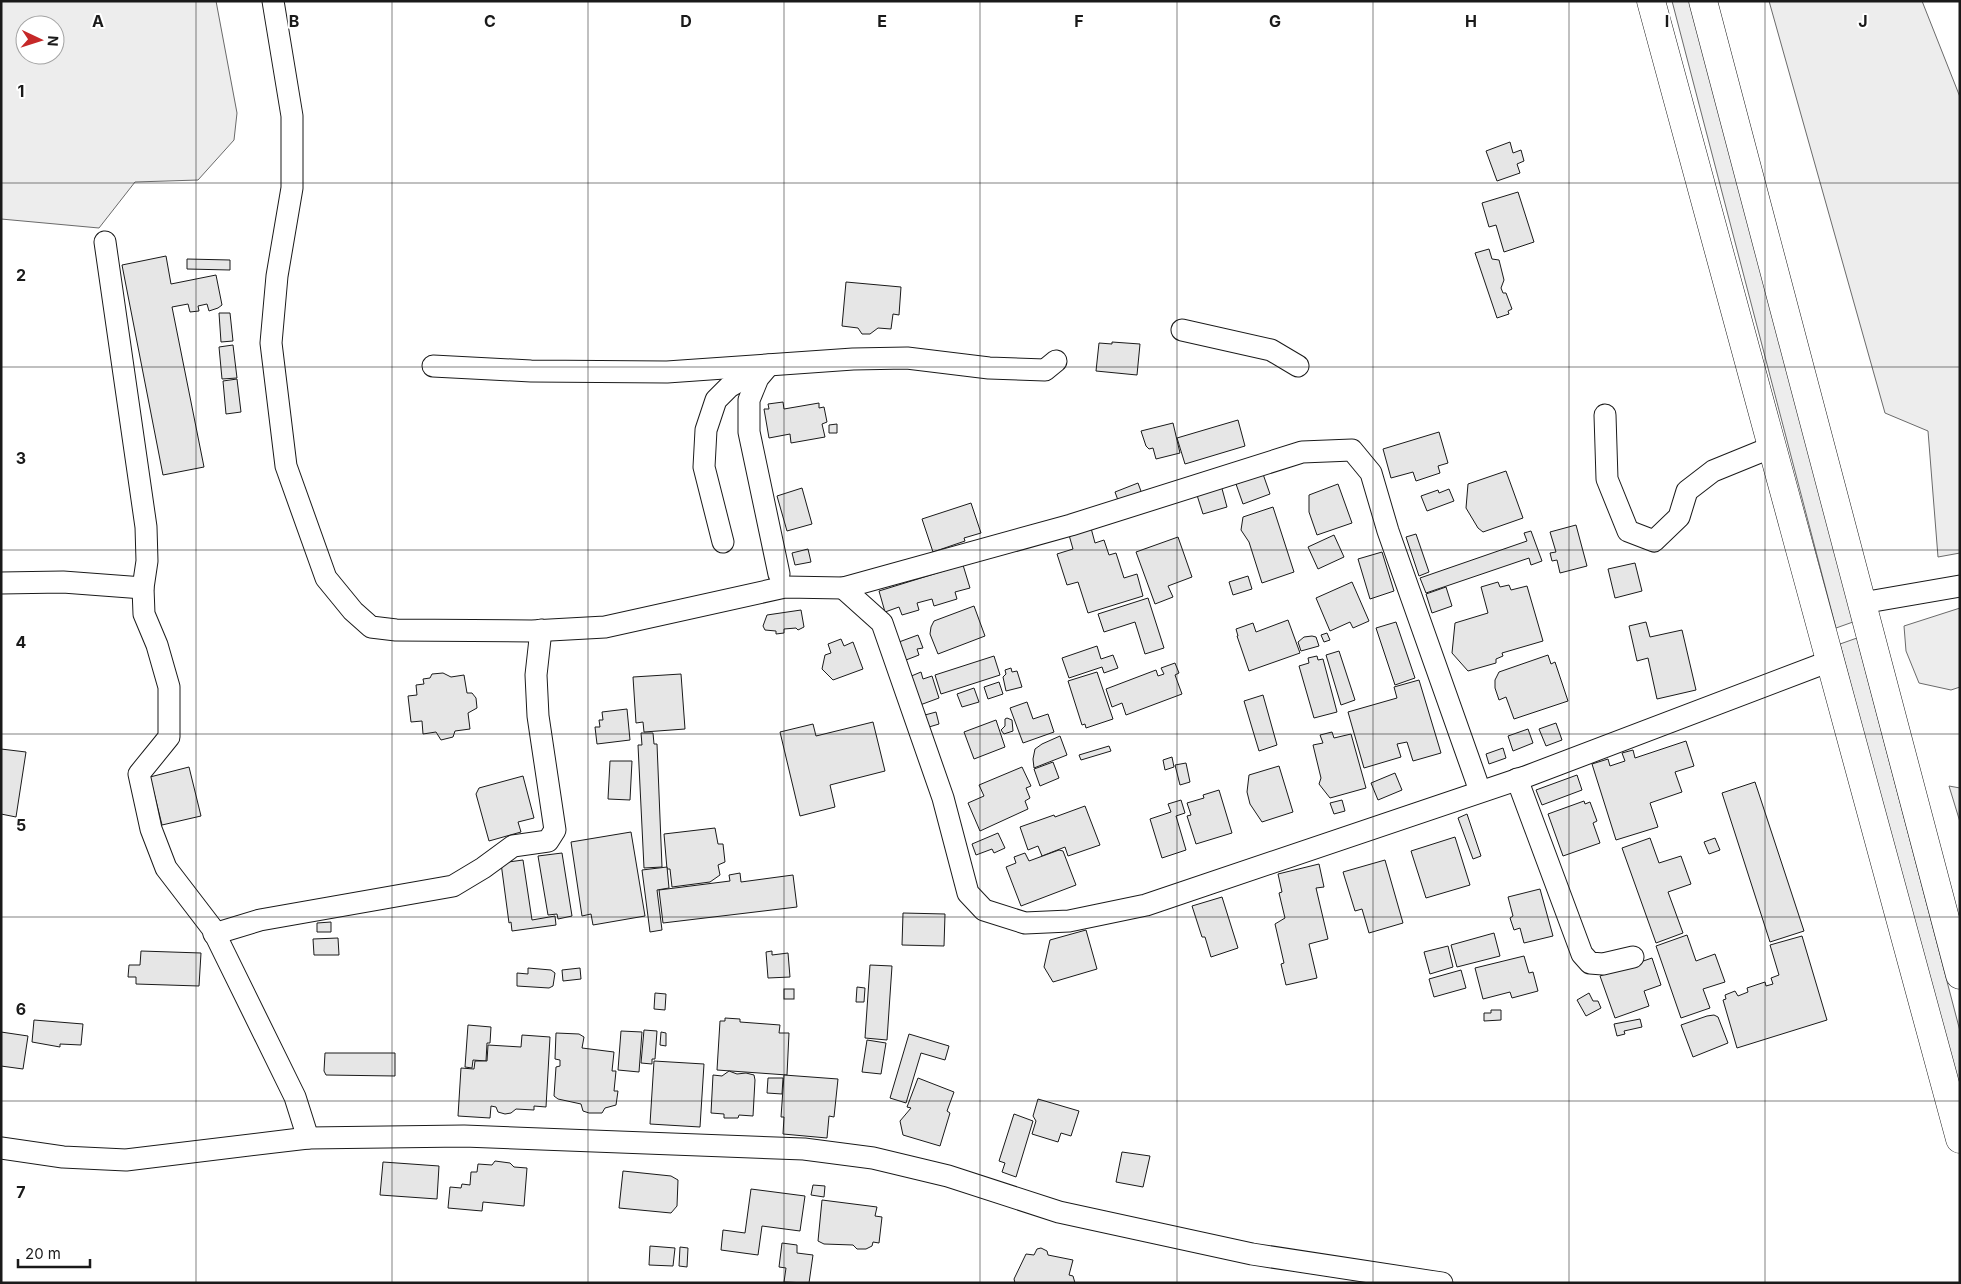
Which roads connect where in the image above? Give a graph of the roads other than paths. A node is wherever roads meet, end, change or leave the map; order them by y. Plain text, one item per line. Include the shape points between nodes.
1 (273, 1) edge
2 (1652, 1) edge
3 (1703, 1) edge
4 (105, 242) dead end
5 (1182, 330) dead end
6 (1056, 361) dead end
7 (769, 365) junction
8 (433, 366) dead end
9 (1298, 366) dead end
10 (1605, 416) dead end
11 (1772, 447) junction
12 (723, 542) dead end
13 (779, 574) dead end
14 (1, 583) edge
15 (1960, 586) edge
16 (143, 588) junction
17 (843, 588) junction
18 (1862, 603) junction
19 (541, 630) junction
20 (1830, 661) junction
21 (1517, 780) junction
22 (1480, 791) junction
23 (214, 934) junction
24 (1633, 957) dead end
25 (1960, 975) edge
26 (308, 1138) junction
27 (1960, 1139) edge
28 (1, 1140) edge
29 (2, 1148) edge
30 (1442, 1283) edge

1 - 19 street via 292,116 292,188 277,276 271,343 286,466 326,578 352,611 372,627 396,630
2 - 11 highway
3 - 18 highway
4 - 16 street via 146,527 147,561
5 - 9 street via 1271,350
6 - 7 street via 1045,370 989,368 907,358
7 - 8 street via 667,372
7 - 12 street via 750,373 716,400 706,430 704,467
7 - 13 street via 758,378 749,400 749,432
10 - 11 street via 1607,479 1628,531 1654,541 1679,518 1688,491 1713,472
11 - 20 highway
14 - 16 street via 63,582
15 - 18 street
16 - 23 street via 144,614 169,687 169,737 139,774 151,829 166,868
17 - 19 street via 785,586 606,627
17 - 22 street via 882,623 943,798 968,893 984,910 1025,923 1068,921 1146,905
17 - 22 street via 1071,525 1302,452 1352,450 1371,473 1388,531
18 - 25 highway
19 - 23 street via 536,675 538,716 555,830 548,841 513,846 453,886 260,920
20 - 21 street
20 - 27 highway
21 - 22 street
21 - 24 street via 1582,954 1590,962 1603,964
23 - 26 street via 295,1097
26 - 29 street via 126,1160 64,1157
26 - 30 street via 464,1136 804,1148 873,1158 938,1173 1059,1212 1252,1254
28 - 29 street

